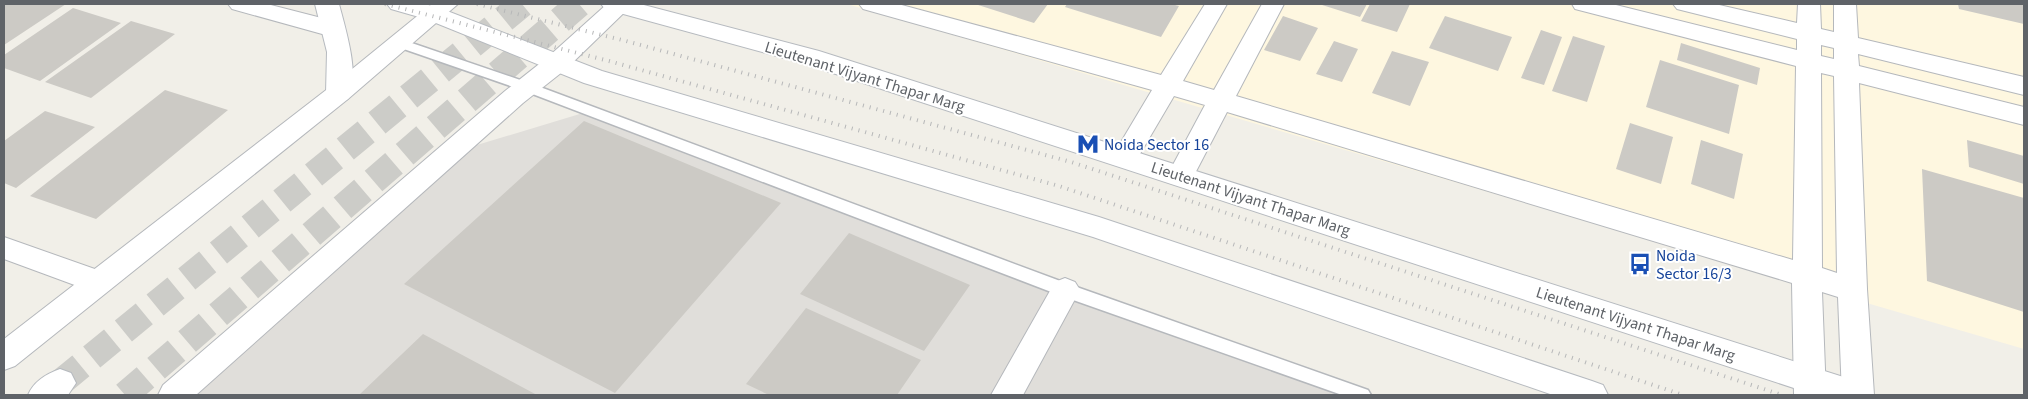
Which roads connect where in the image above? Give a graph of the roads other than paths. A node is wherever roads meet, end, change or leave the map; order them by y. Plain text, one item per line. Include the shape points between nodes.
1 (240, 4) edge
2 (326, 4) edge
3 (399, 4) edge
4 (618, 4) edge
5 (1216, 4) edge
6 (1273, 4) edge
7 (1583, 4) edge
8 (1685, 4) edge
9 (1809, 4) edge
10 (1845, 4) edge
11 (881, 5) edge
12 (440, 9) edge
13 (333, 29) junction
14 (1809, 34) junction
15 (400, 43) junction
16 (1846, 43) junction
17 (1809, 61) junction
18 (556, 63) junction
19 (1847, 71) junction
20 (1166, 85) junction
21 (2024, 86) edge
22 (527, 87) junction
23 (338, 93) junction
24 (1219, 101) junction
25 (2024, 116) edge
26 (1124, 157) junction
27 (1180, 176) junction
28 (4, 248) edge
29 (1807, 277) junction
30 (99, 282) junction
31 (1852, 289) junction
32 (1065, 290) junction
33 (4, 357) edge
34 (1809, 387) edge
35 (174, 395) edge
36 (1007, 395) edge
37 (1362, 395) edge
38 (1592, 395) edge
39 (1857, 395) edge

1 - 13 street
2 - 13 street
3 - 12 street
4 - 18 street
4 - 26 street, Lieutenant Vijyant Thapar Marg via 810,57
5 - 20 street
6 - 24 street
7 - 17 street
8 - 14 street
9 - 14 street
10 - 16 street
11 - 20 street
12 - 15 street
12 - 18 street
13 - 23 street via 339,52
14 - 16 street
14 - 17 street
15 - 22 lane
15 - 23 street
16 - 19 street
16 - 21 street
17 - 19 street
17 - 29 street
18 - 22 street
18 - 38 street via 593,77 1099,228
19 - 25 street
19 - 31 street
20 - 24 street
20 - 26 street
22 - 32 lane
22 - 35 street
23 - 30 street
24 - 27 street
24 - 29 street
26 - 27 street, Lieutenant Vijyant Thapar Marg
27 - 34 street, Lieutenant Vijyant Thapar Marg
28 - 30 street
29 - 31 street
29 - 34 street
30 - 33 street
31 - 39 street
32 - 36 street
32 - 37 lane
34 - 39 street, Lieutenant Vijyant Thapar Marg

